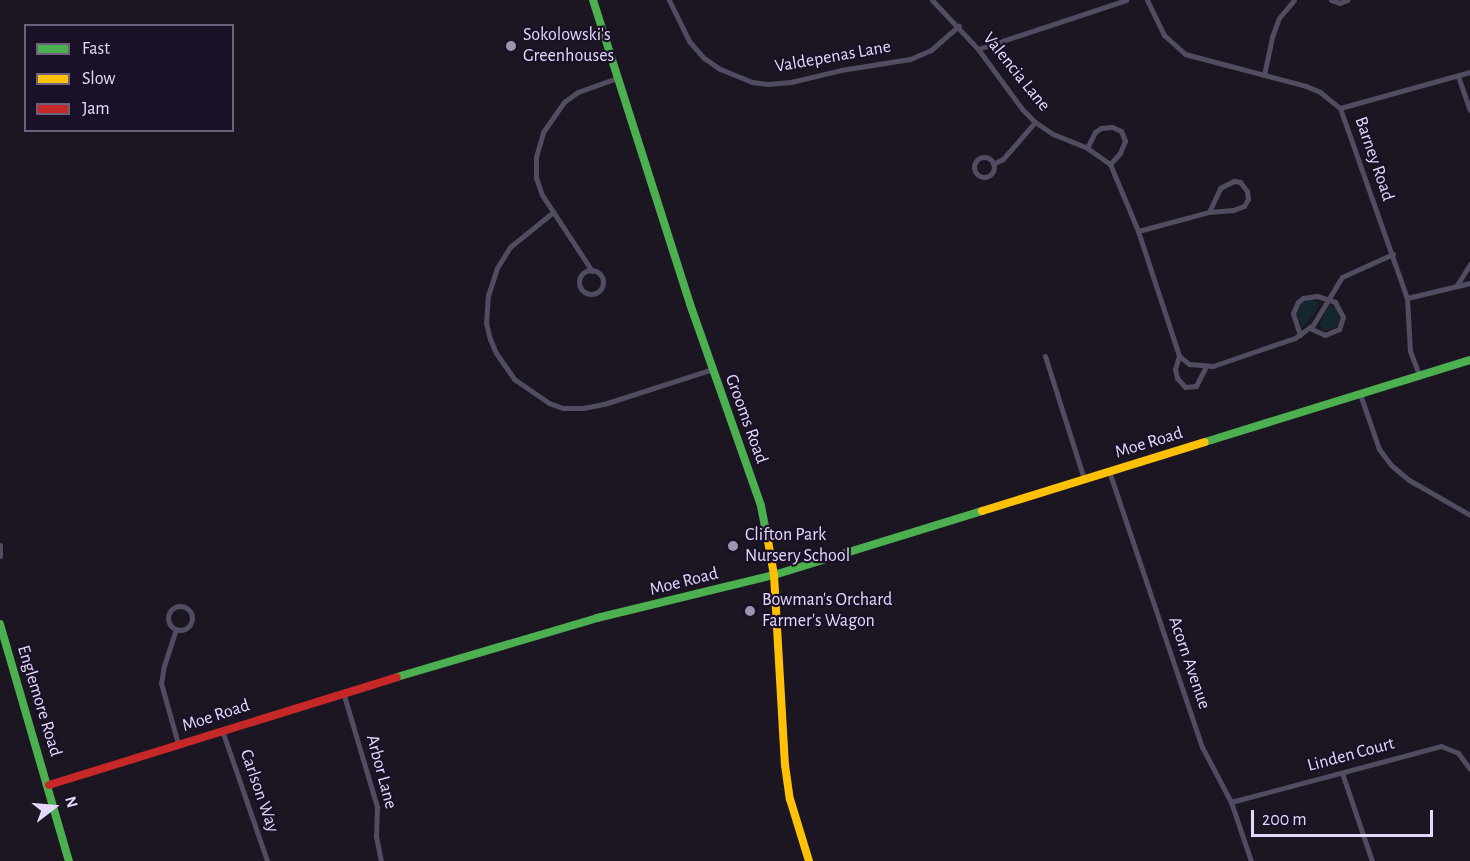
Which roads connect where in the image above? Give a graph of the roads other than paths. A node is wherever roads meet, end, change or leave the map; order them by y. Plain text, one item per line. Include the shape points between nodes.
1 (593, 0) edge
2 (669, 0) edge
3 (932, 0) edge
4 (1126, 0) edge
5 (1147, 0) edge
6 (1294, 0) edge
7 (1331, 0) edge
8 (1347, 0) edge
9 (959, 26) junction
10 (978, 49) junction
11 (1470, 72) edge
12 (1264, 75) junction
13 (1458, 76) junction
14 (617, 78) junction
15 (1340, 108) junction
16 (1470, 110) edge
17 (1035, 122) junction
18 (1087, 148) junction
19 (993, 164) dead end
20 (1110, 164) junction
21 (1209, 212) junction
22 (552, 213) junction
23 (1138, 231) junction
24 (1393, 254) junction
25 (1470, 264) edge
26 (592, 271) junction
27 (1470, 283) edge
28 (1456, 286) junction
29 (1407, 297) junction
30 (1328, 298) junction
31 (1309, 328) junction
32 (1300, 335) junction
33 (1045, 356) dead end
34 (1179, 356) junction
35 (1470, 360) edge
36 (1206, 366) junction
37 (713, 369) junction
38 (1419, 375) junction
39 (1360, 394) junction
40 (1110, 471) junction
41 (1084, 479) junction
42 (1470, 515) edge
43 (0, 545) edge
44 (0, 556) edge
45 (774, 575) junction
46 (0, 624) edge
47 (176, 629) junction
48 (343, 692) junction
49 (222, 730) junction
50 (178, 744) junction
51 (1470, 769) edge
52 (1342, 772) junction
53 (49, 785) junction
54 (1231, 802) junction
55 (69, 861) edge
56 (267, 861) edge
57 (381, 861) edge
58 (809, 861) edge
59 (1251, 861) edge
60 (1372, 861) edge

1 - 14 street, Grooms Road
2 - 9 street, Valdepenas Lane via 689,40 704,58 752,82 768,84 910,59 931,50
3 - 9 street, Valencia Lane
4 - 10 street
5 - 12 street, Barney Road via 1164,35 1185,54
6 - 12 street via 1279,18
7 - 8 street
9 - 10 street, Valencia Lane
10 - 17 street, Valencia Lane
11 - 13 street
12 - 15 street, Barney Road via 1320,92
13 - 15 street
13 - 16 street
14 - 22 street via 570,97 553,114 543,132 536,157 536,178
14 - 37 street, Grooms Road
15 - 24 street, Barney Road
17 - 18 street, Valencia Lane
17 - 19 street via 1003,159
18 - 20 street, Valencia Lane
18 - 20 street via 1101,128 1121,131 1125,141
20 - 23 street
21 - 21 street via 1244,206 1248,198 1245,187 1234,182 1225,184 1212,200
21 - 23 street
22 - 26 street
22 - 37 street via 510,248 496,268 488,295 486,323 490,339 514,379 549,403 583,408
23 - 34 street
24 - 29 street, Barney Road
24 - 30 street via 1342,277
25 - 28 street
26 - 26 street via 603,284 596,293 589,294 579,281
27 - 28 street
28 - 29 street
29 - 38 street, Barney Road via 1410,351
30 - 31 street
30 - 31 street via 1340,309 1342,325 1324,335
30 - 32 street via 1309,296 1298,302 1293,313
31 - 32 street
32 - 36 street
33 - 41 street
34 - 36 street via 1190,364
34 - 36 street via 1175,369 1185,387 1196,386
35 - 38 street, Moe Road
37 - 45 street, Grooms Road via 761,506
38 - 39 street, Moe Road
39 - 40 street, Moe Road
39 - 42 street via 1379,449 1391,465 1409,480
40 - 41 street, Moe Road
40 - 54 street, Acorn Avenue via 1202,747
41 - 45 street, Moe Road
43 - 44 street
45 - 48 street, Moe Road via 597,618
45 - 58 street, Grooms Road via 784,759 790,799
46 - 53 street, Englemore Road
47 - 47 street via 169,621 169,613 184,606 191,612 191,622
47 - 50 street via 161,683
48 - 49 street, Moe Road
48 - 57 street, Arbor Lane via 377,807 376,836
49 - 50 street, Moe Road
49 - 56 street, Carlson Way
50 - 53 street, Moe Road
51 - 52 street, Linden Court via 1458,753 1441,746
52 - 54 street, Linden Court
52 - 60 street
53 - 55 street
54 - 59 street, Acorn Avenue

